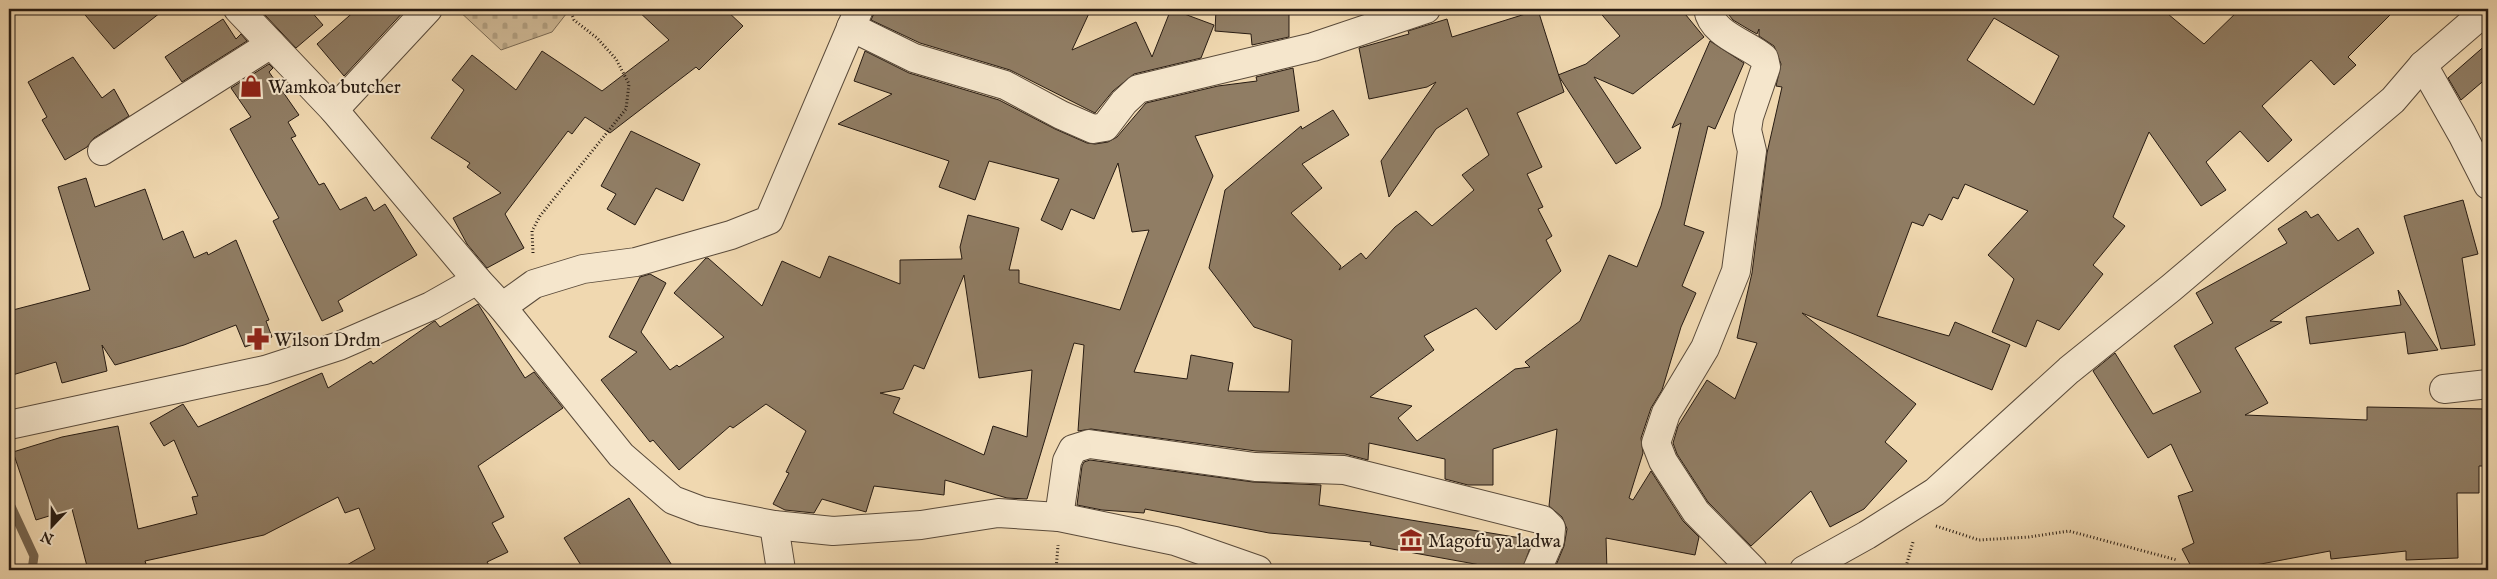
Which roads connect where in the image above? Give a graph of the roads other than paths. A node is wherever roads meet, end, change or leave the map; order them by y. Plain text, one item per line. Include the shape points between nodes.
1 (238, 9) edge
2 (428, 9) edge
3 (1426, 9) edge
4 (1708, 9) edge
5 (2488, 10) edge
6 (855, 18) edge
7 (271, 44) junction
8 (2422, 65) junction
9 (334, 110) junction
10 (102, 151) dead end
11 (2488, 185) edge
12 (477, 280) junction
13 (502, 307) junction
14 (2488, 384) edge
15 (2444, 389) dead end
16 (9, 425) edge
17 (1059, 517) junction
18 (774, 525) junction
19 (781, 570) edge
20 (1258, 570) edge
21 (1537, 570) edge
22 (1753, 570) edge
23 (1804, 570) edge

1 - 7 street
2 - 9 street
3 - 6 street via 1313,47 1138,89 1105,127 1093,129 1005,85 914,58
4 - 22 street via 1726,36 1758,52 1766,67 1747,130 1752,151 1736,272 1705,348 1666,413 1656,443 1663,461 1696,512
5 - 8 street
6 - 13 street via 769,220 731,235 636,262 583,270 534,284
7 - 9 street
7 - 10 street
8 - 11 street
8 - 23 street via 2393,100 2172,288 2069,370 1935,492 1868,535
9 - 12 street
12 - 13 street
12 - 16 street via 431,306 339,346 265,370
13 - 18 street via 614,448 641,475 673,500 702,511
14 - 15 street
17 - 18 street via 998,513 921,525 832,530
17 - 20 street via 1175,541
17 - 21 street via 1067,461 1073,449 1089,444 1255,467 1344,470 1542,520 1551,528 1550,540
18 - 19 street

